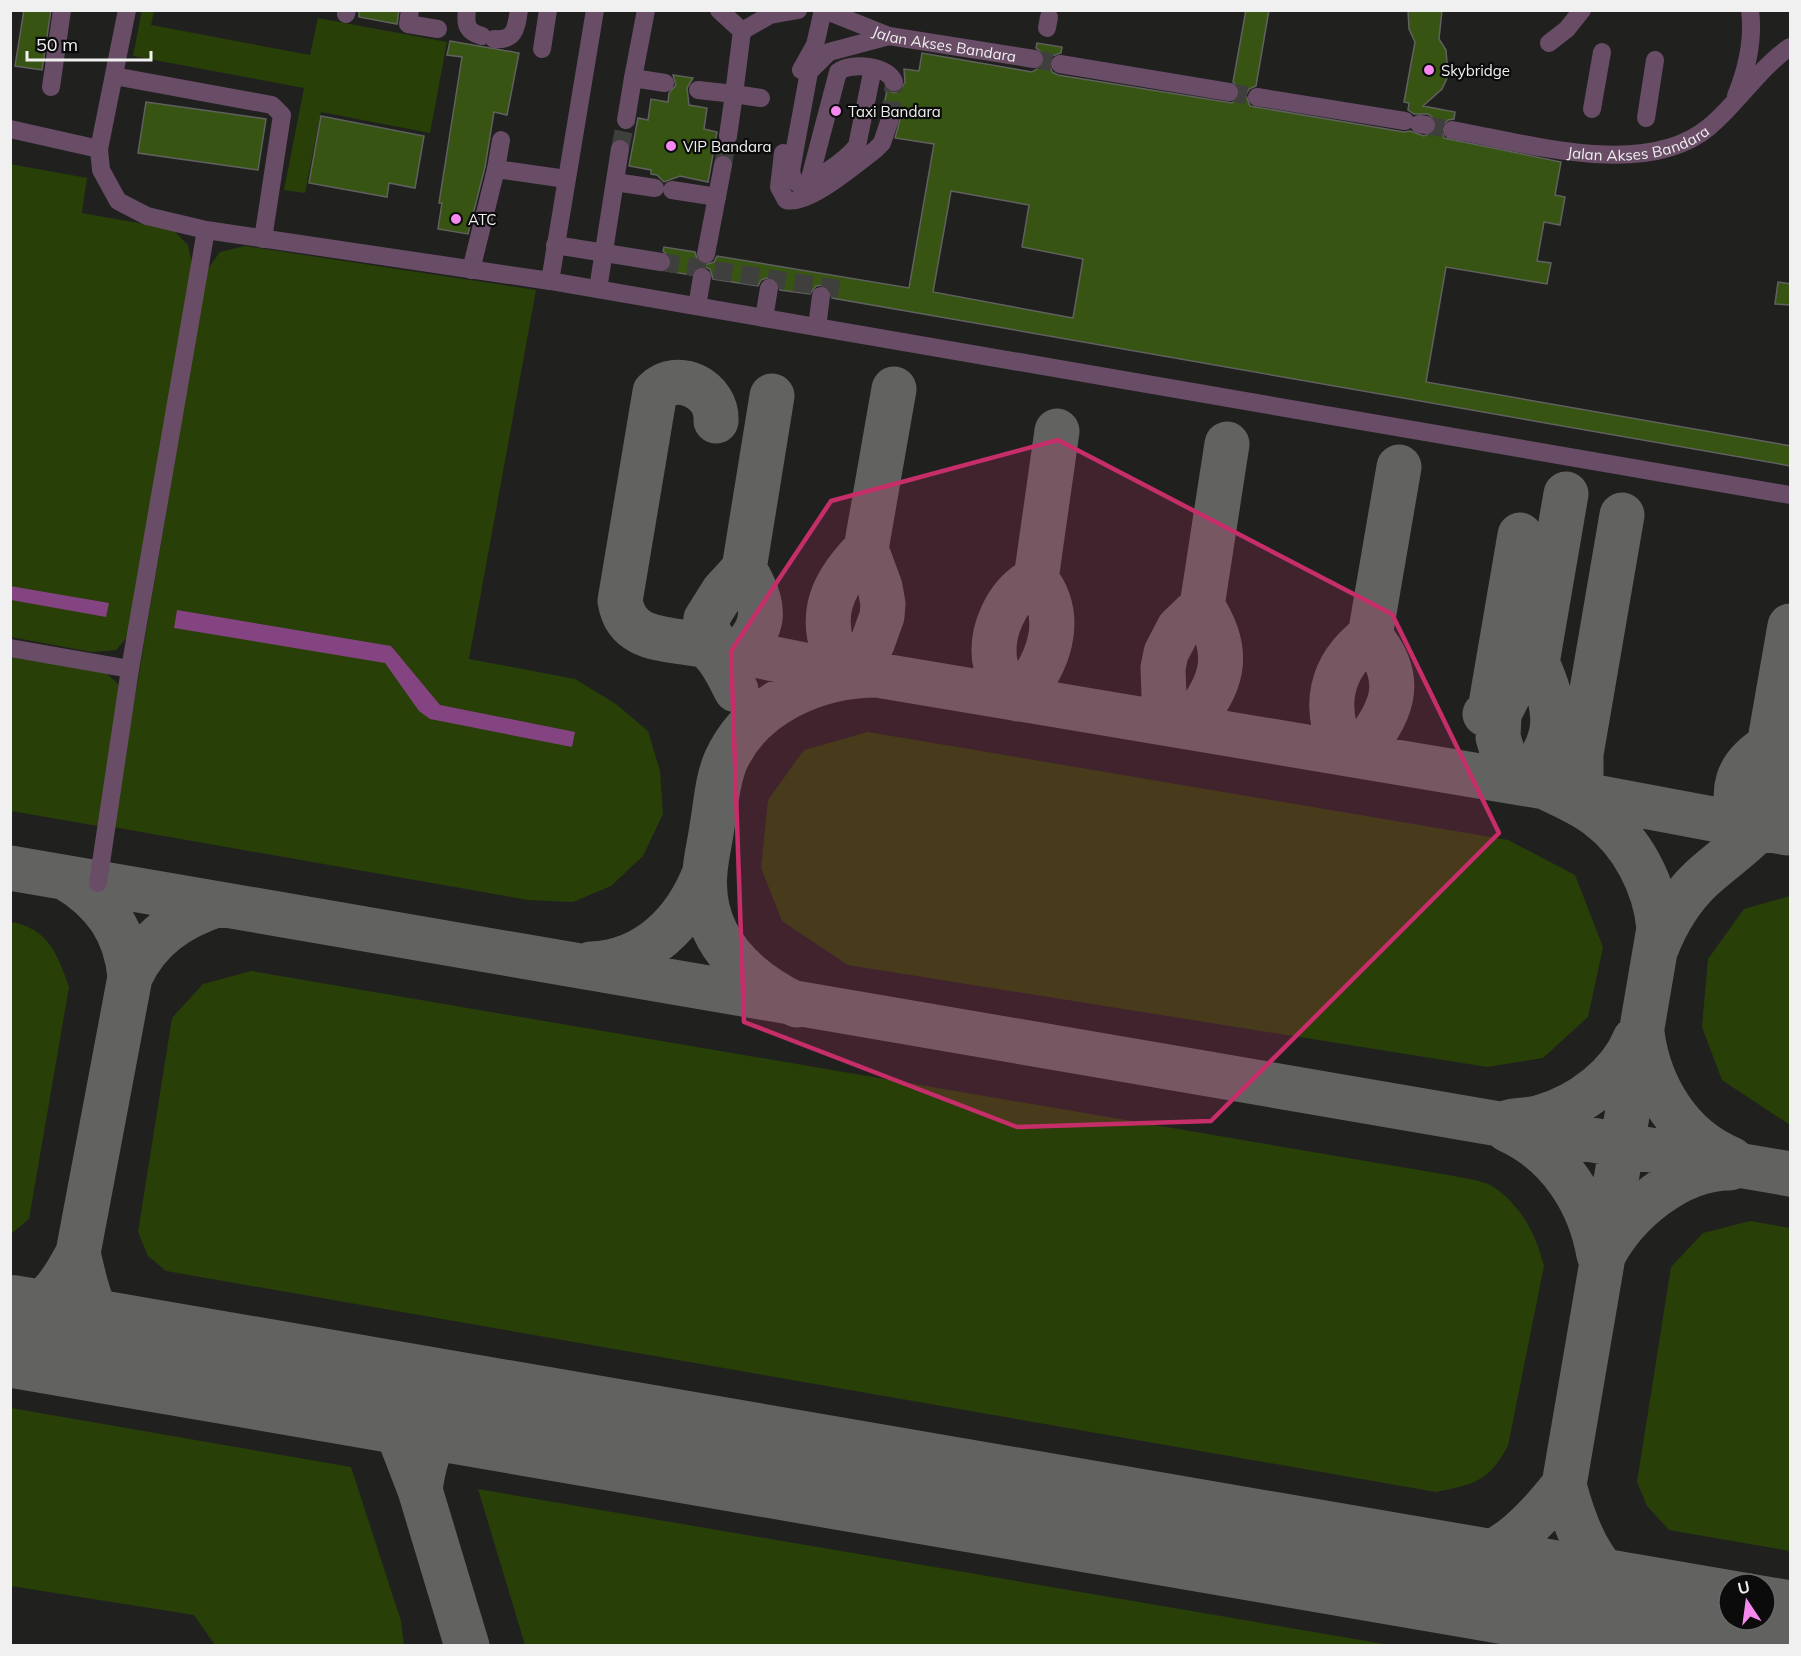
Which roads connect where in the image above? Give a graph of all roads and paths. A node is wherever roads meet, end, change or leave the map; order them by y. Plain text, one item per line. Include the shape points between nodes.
1 (62, 10) edge
2 (127, 10) edge
3 (410, 10) edge
4 (467, 10) edge
5 (519, 10) edge
6 (548, 10) edge
7 (595, 10) edge
8 (646, 10) edge
9 (719, 10) edge
10 (798, 10) edge
11 (824, 10) edge
12 (1582, 10) edge
13 (1750, 10) edge
14 (438, 28) dead end
15 (742, 31) junction
16 (889, 36) junction
17 (1550, 43) dead end
18 (1791, 47) edge
19 (542, 49) dead end
20 (1602, 52) dead end
21 (1034, 59) tunnel mouth
22 (1655, 60) dead end
23 (1060, 64) tunnel mouth
24 (873, 68) junction
25 (114, 76) junction
26 (633, 78) junction
27 (894, 82) dead end
28 (665, 83) dead end
29 (51, 87) dead end
30 (698, 90) dead end
31 (1229, 92) tunnel mouth
32 (734, 94) junction
33 (1257, 97) tunnel mouth
34 (761, 98) dead end
35 (1731, 107) junction
36 (1592, 109) dead end
37 (1646, 118) dead end
38 (890, 119) tunnel mouth
39 (626, 120) tunnel mouth
40 (1417, 123) tunnel mouth
41 (10, 129) edge
42 (1452, 130) tunnel mouth
43 (728, 136) tunnel mouth
44 (501, 140) dead end
45 (99, 148) junction
46 (620, 149) tunnel mouth
47 (723, 165) tunnel mouth
48 (496, 169) junction
49 (566, 179) junction
50 (615, 182) junction
51 (809, 182) junction
52 (717, 197) junction
53 (207, 230) junction
54 (263, 239) junction
55 (555, 246) junction
56 (603, 253) junction
57 (706, 254) dead end
58 (661, 262) tunnel mouth
59 (471, 270) junction
60 (702, 277) dead end
61 (550, 281) junction
62 (769, 288) dead end
63 (598, 289) junction
64 (821, 296) dead end
65 (697, 306) junction
66 (764, 318) junction
67 (817, 327) junction
68 (1791, 495) edge
69 (10, 648) edge
70 (130, 669) junction
71 (98, 883) dead end

1 - 29 street
2 - 25 street
3 - 14 street via 408,24
4 - 5 street via 471,33 506,40 516,30
6 - 19 street
7 - 49 street
8 - 26 street
9 - 15 street
10 - 15 street via 770,15
11 - 16 street, Jalan Akses Bandara
11 - 38 street via 815,45 801,70 786,134 779,178 781,194 795,203 810,196 875,150 882,143
12 - 17 street
13 - 35 street via 1748,63
15 - 32 street
16 - 21 street, Jalan Akses Bandara
16 - 51 street via 829,52 809,72 791,170 793,180 800,185
18 - 35 street, Jalan Akses Bandara
20 - 36 street
22 - 37 street
23 - 31 street
24 - 27 street via 884,71
24 - 51 street via 857,146
24 - 51 street via 848,67 838,72
25 - 45 street
25 - 54 street via 272,105 282,115
26 - 28 street
26 - 39 street
30 - 32 street
32 - 34 street
32 - 43 street
33 - 40 street
35 - 42 street, Jalan Akses Bandara via 1707,129 1680,145 1642,155 1603,155
41 - 45 street
44 - 48 street
45 - 53 street via 101,170 117,201 147,216
46 - 50 street
47 - 52 street
48 - 49 street
48 - 59 street
49 - 55 street
50 - 52 street
50 - 56 street
52 - 57 street
53 - 54 street
53 - 70 street
54 - 59 street
55 - 56 street
55 - 61 street
56 - 58 street
56 - 63 street
59 - 61 street
60 - 65 street
61 - 63 street
62 - 66 street
63 - 65 street
64 - 67 street
65 - 66 street
66 - 67 street
67 - 68 street
69 - 70 street
70 - 71 street

